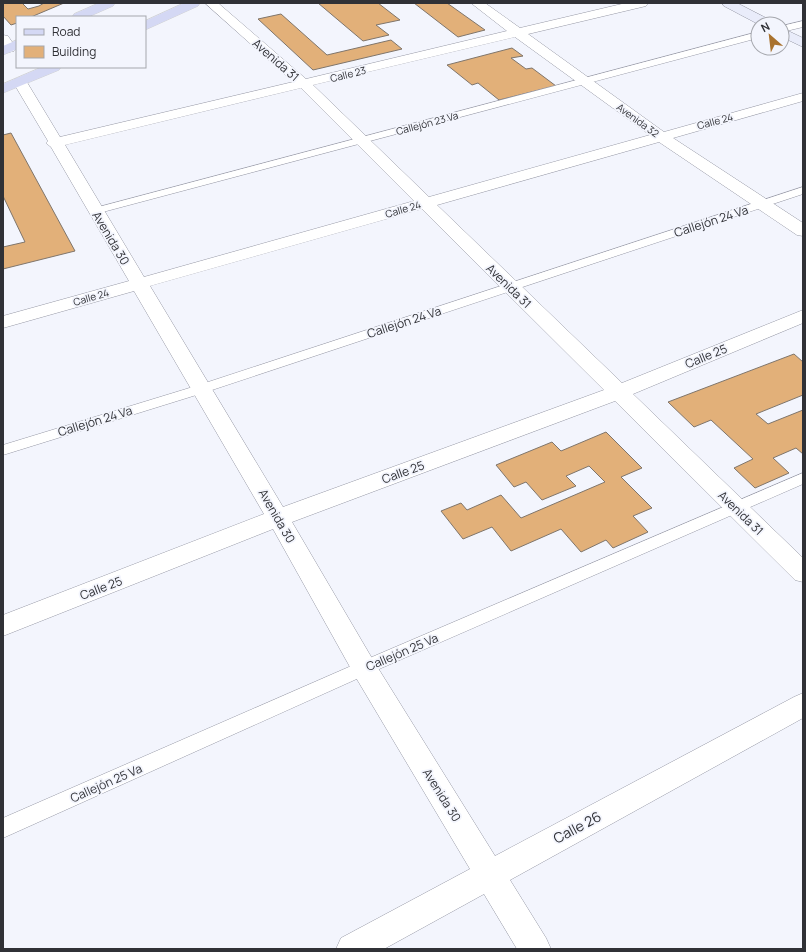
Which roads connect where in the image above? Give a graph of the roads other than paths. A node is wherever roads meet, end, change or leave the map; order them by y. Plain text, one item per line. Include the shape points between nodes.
1 (109, 3) edge
2 (194, 3) edge
3 (211, 3) edge
4 (477, 3) edge
5 (642, 3) edge
6 (728, 3) edge
7 (80, 16) edge
8 (752, 16) edge
9 (803, 24) edge
10 (146, 26) edge
11 (790, 28) edge
12 (518, 32) junction
13 (790, 36) edge
14 (750, 37) edge
15 (803, 43) edge
16 (52, 68) edge
17 (584, 81) junction
18 (304, 84) junction
19 (11, 86) edge
20 (803, 97) edge
21 (660, 136) junction
22 (361, 141) junction
23 (54, 143) junction
24 (803, 190) edge
25 (424, 203) junction
26 (761, 204) junction
27 (95, 211) junction
28 (803, 231) edge
29 (138, 284) junction
30 (510, 287) junction
31 (803, 316) edge
32 (3, 322) edge
33 (201, 389) junction
34 (618, 392) junction
35 (3, 450) edge
36 (803, 478) edge
37 (735, 508) junction
38 (278, 518) junction
39 (803, 573) edge
40 (3, 626) edge
41 (364, 668) junction
42 (803, 705) edge
43 (3, 828) edge
44 (490, 873) junction
45 (352, 949) edge
46 (535, 949) edge

1 - 7 main road
2 - 10 main road
3 - 18 street, Avenida 31
4 - 12 street, Avenida 32
5 - 12 street, Calle 23
6 - 8 main road
9 - 11 lane
12 - 17 street, Avenida 32
12 - 18 street, Calle 23
13 - 15 main road
14 - 17 lane, Callejón 23 Va
16 - 19 main road
17 - 21 street, Avenida 32
17 - 22 lane, Callejón 23 Va
18 - 22 street, Avenida 31
18 - 23 street, Calle 23
19 - 23 street, Avenida 30
20 - 21 street, Calle 24
21 - 25 street, Calle 24
21 - 26 street, Avenida 32
22 - 25 street, Avenida 31
22 - 27 lane, Callejón 23 Va
23 - 27 street, Avenida 30
24 - 26 lane, Callejón 24 Va
25 - 29 street, Calle 24
25 - 30 street, Avenida 31
26 - 28 street, Avenida 32
26 - 30 lane, Callejón 24 Va
27 - 29 street, Avenida 30
29 - 32 street, Calle 24
29 - 33 street, Avenida 30
30 - 33 lane, Callejón 24 Va
30 - 34 street, Avenida 31
31 - 34 street, Calle 25
33 - 35 lane, Callejón 24 Va
33 - 38 street, Avenida 30
34 - 37 street, Avenida 31
34 - 38 street, Calle 25
36 - 37 lane, Callejón 25 Va
37 - 39 street, Avenida 31
37 - 41 lane, Callejón 25 Va
38 - 40 street, Calle 25
38 - 41 street, Avenida 30
41 - 43 lane, Callejón 25 Va
41 - 44 street, Avenida 30
42 - 44 street, Calle 26
44 - 45 street, Calle 26
44 - 46 street, Avenida 30

